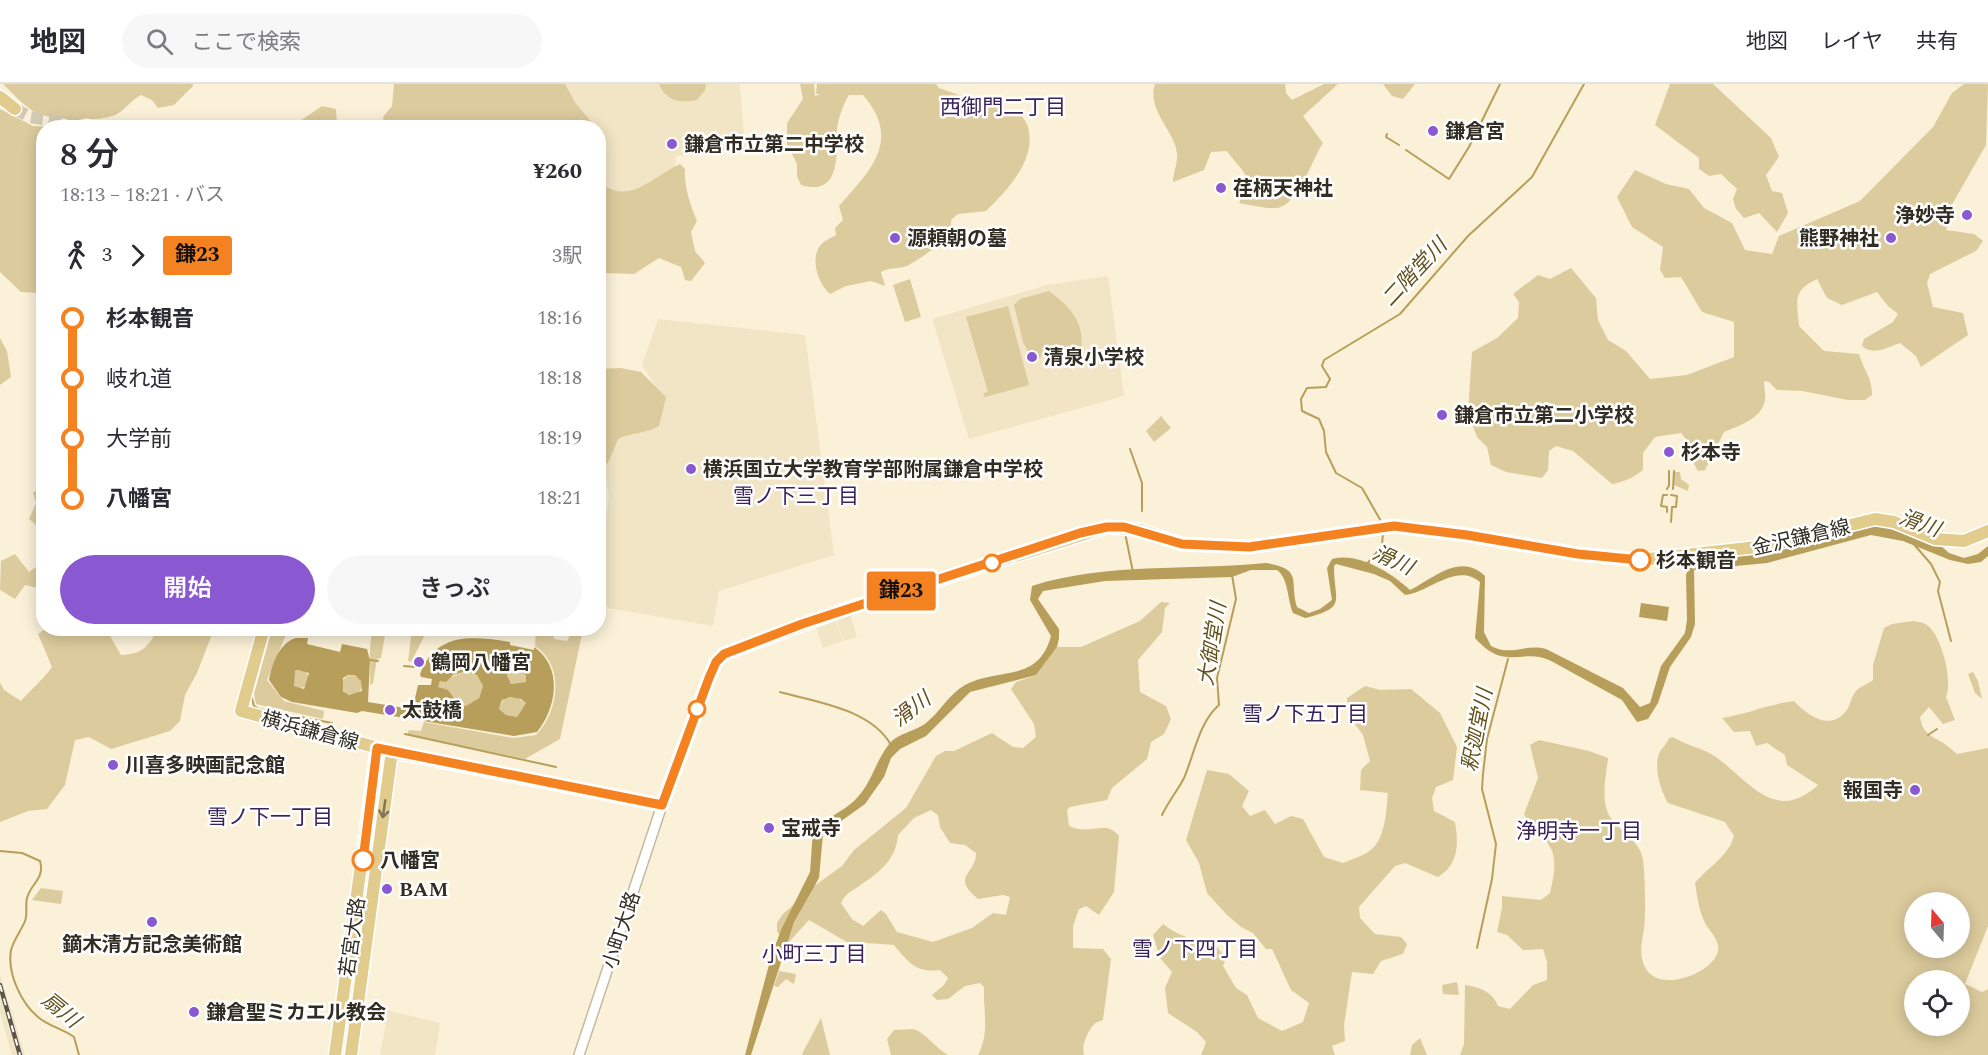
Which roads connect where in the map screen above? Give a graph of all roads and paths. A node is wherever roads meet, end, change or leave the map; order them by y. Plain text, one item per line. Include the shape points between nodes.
1 (0, 97) edge
2 (15, 109) tunnel mouth
3 (1988, 531) edge
4 (262, 636) edge
5 (377, 748) junction
6 (392, 752) junction
7 (662, 805) junction
8 (335, 1055) edge
9 (351, 1055) edge
10 (579, 1055) edge

1 - 2 main road
3 - 7 main road, 金沢鎌倉線 via 1964,541 1935,539 1894,522 1875,519 1767,546 1640,560 1394,526 1276,544 1204,547 1140,530 1107,527 855,606 724,654 716,662
4 - 5 main road, 横浜鎌倉線 via 241,711
5 - 6 main road, 横浜鎌倉線
5 - 8 main road, 若宮大路
6 - 7 main road
6 -> 9 main road, 若宮大路
7 - 10 street, 小町大路

